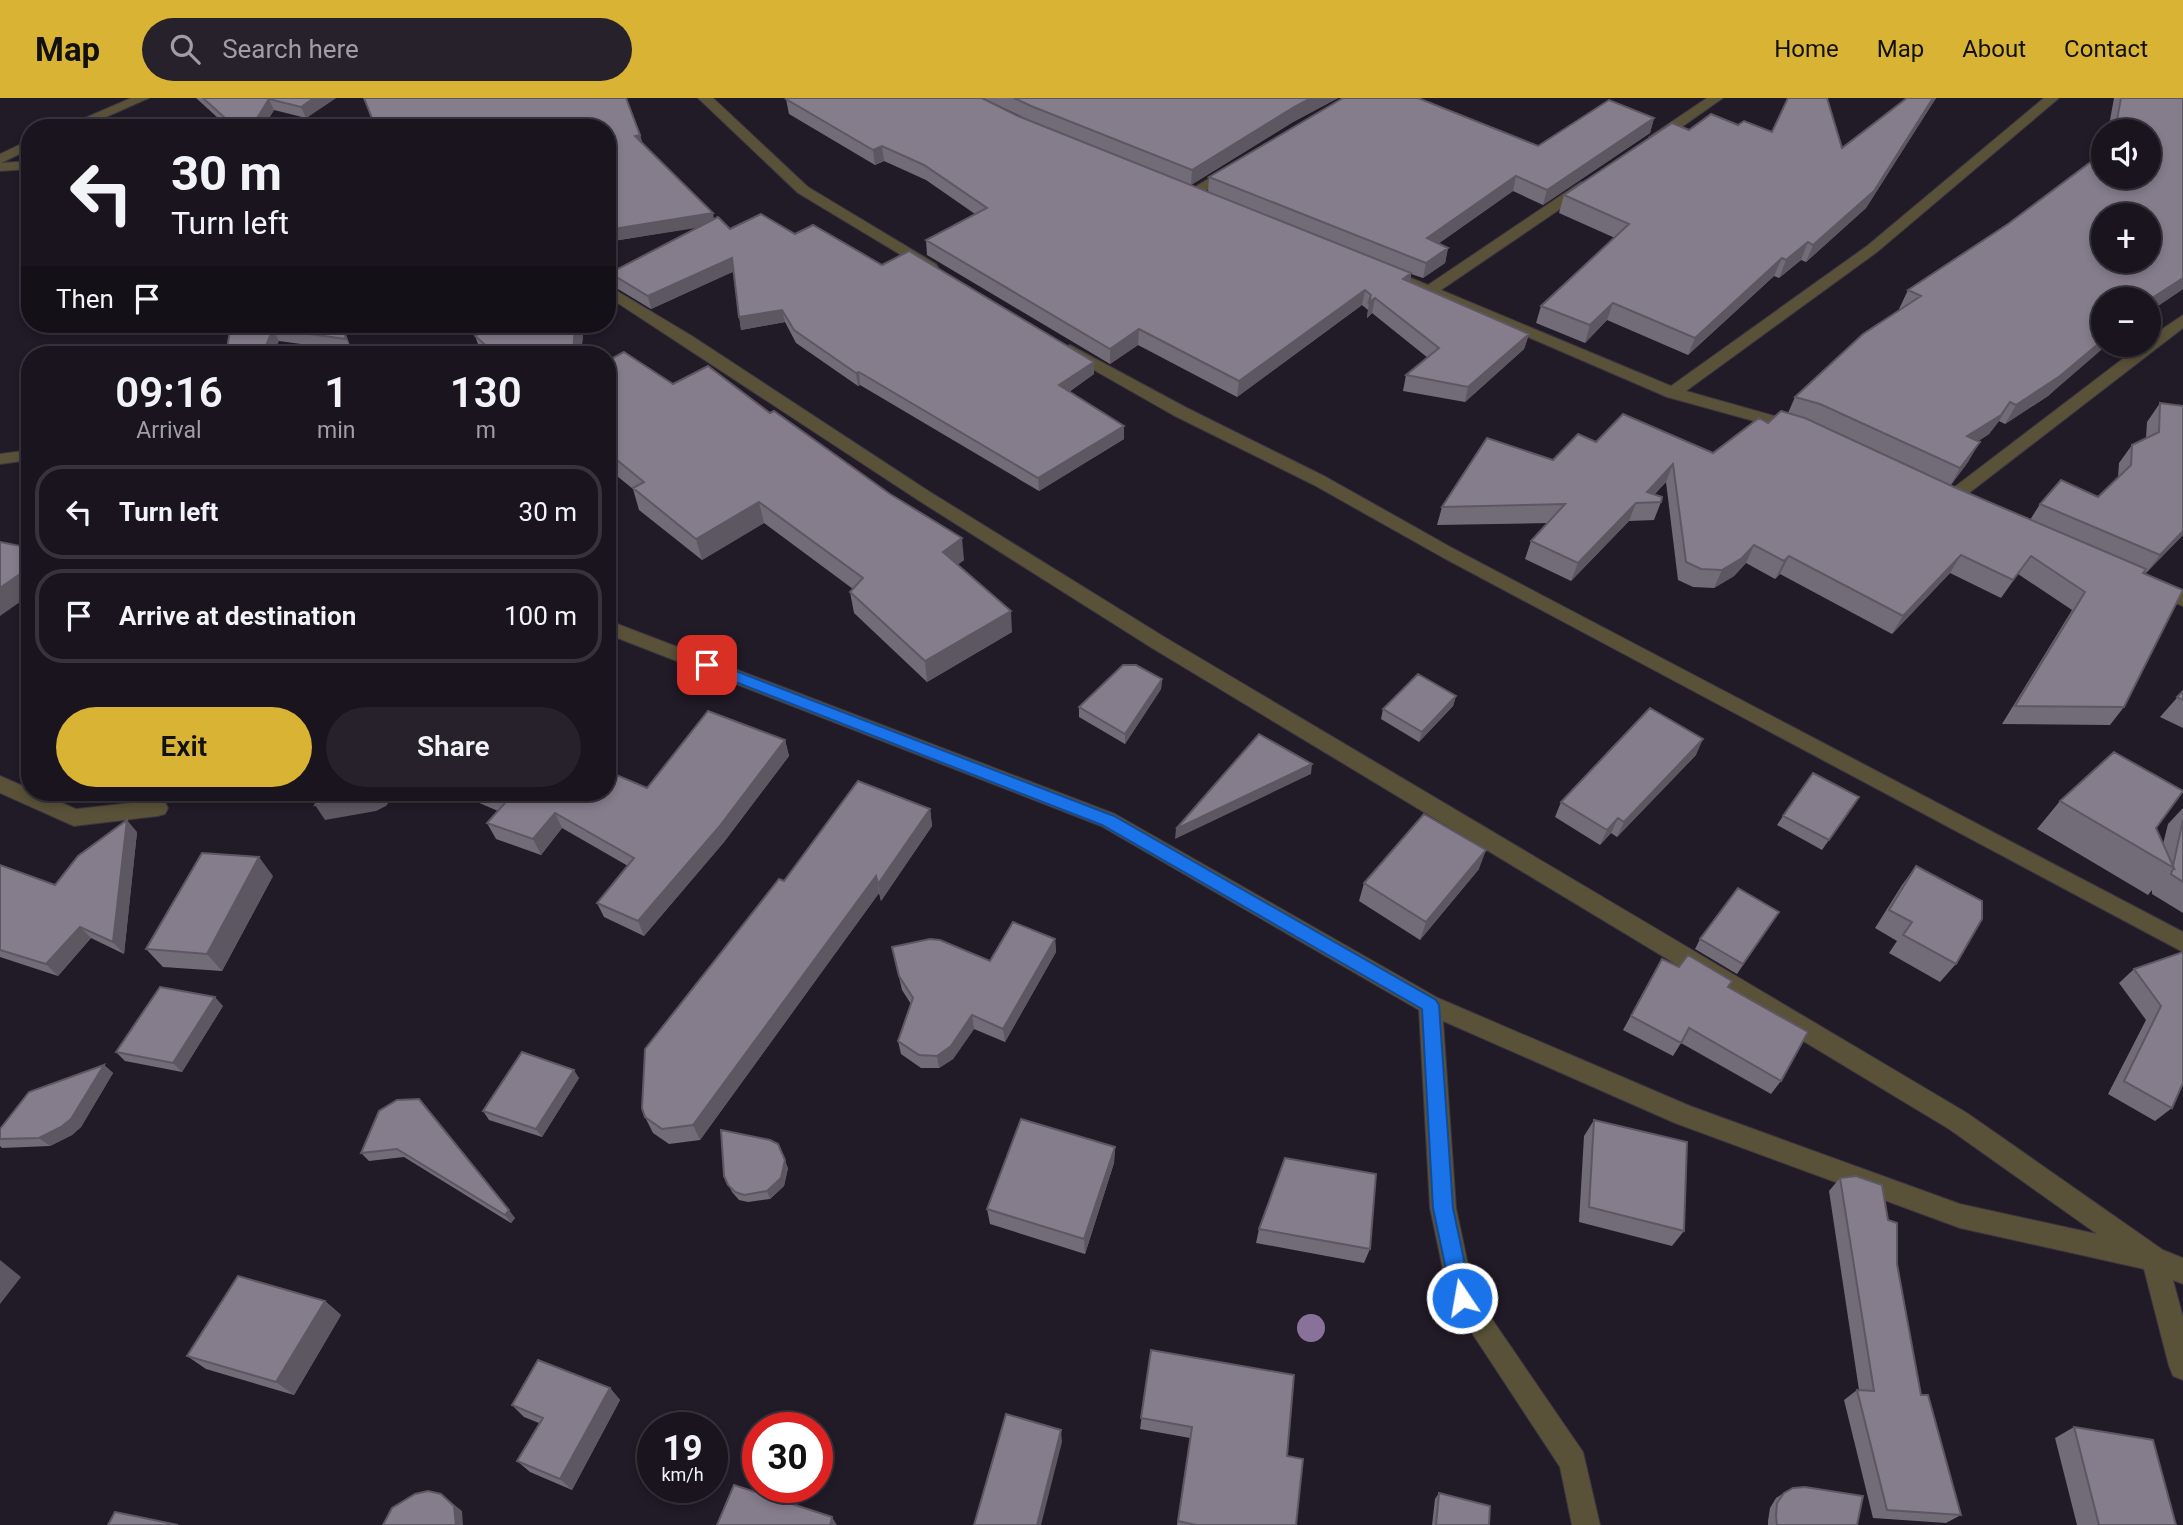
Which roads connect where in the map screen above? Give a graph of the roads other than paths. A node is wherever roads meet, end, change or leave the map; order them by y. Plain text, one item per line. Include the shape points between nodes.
1 (142, 98) edge
2 (705, 98) edge
3 (1716, 98) edge
4 (2052, 98) edge
5 (91, 119) edge
6 (21, 148) edge
7 (1636, 152) edge
8 (0, 159) edge
9 (1245, 160) edge
10 (21, 166) edge
11 (0, 167) edge
12 (1602, 175) edge
13 (1217, 204) edge
14 (1380, 270) edge
15 (941, 273) edge
16 (1431, 290) junction
17 (616, 295) edge
18 (2183, 320) edge
19 (1057, 342) edge
20 (1674, 393) junction
21 (1816, 436) edge
22 (21, 456) edge
23 (0, 459) edge
24 (1950, 499) edge
25 (2141, 581) edge
26 (2182, 597) edge
27 (616, 630) edge
28 (0, 784) edge
29 (21, 794) edge
30 (37, 801) edge
31 (158, 808) dead end
32 (2183, 943) edge
33 (1430, 1005) junction
34 (2154, 1259) junction
35 (2183, 1271) edge
36 (2183, 1366) edge
37 (1586, 1525) edge

1 - 5 street
2 - 15 street via 803,190
3 - 7 street
4 - 20 street via 1872,249
6 - 8 street
9 - 13 street via 1185,191
10 - 11 street
12 - 16 street
14 - 16 street
16 - 20 street
17 - 34 street via 926,498 1158,643 1958,1121
18 - 24 street
19 - 32 street
20 - 21 street
22 - 23 street
25 - 26 street
27 - 33 street via 1108,820
28 - 29 street
30 - 31 street via 74,818
33 - 34 street via 1684,1115 1960,1216
33 - 37 street via 1443,1208 1462,1298 1573,1462
34 - 35 street
34 - 36 street

